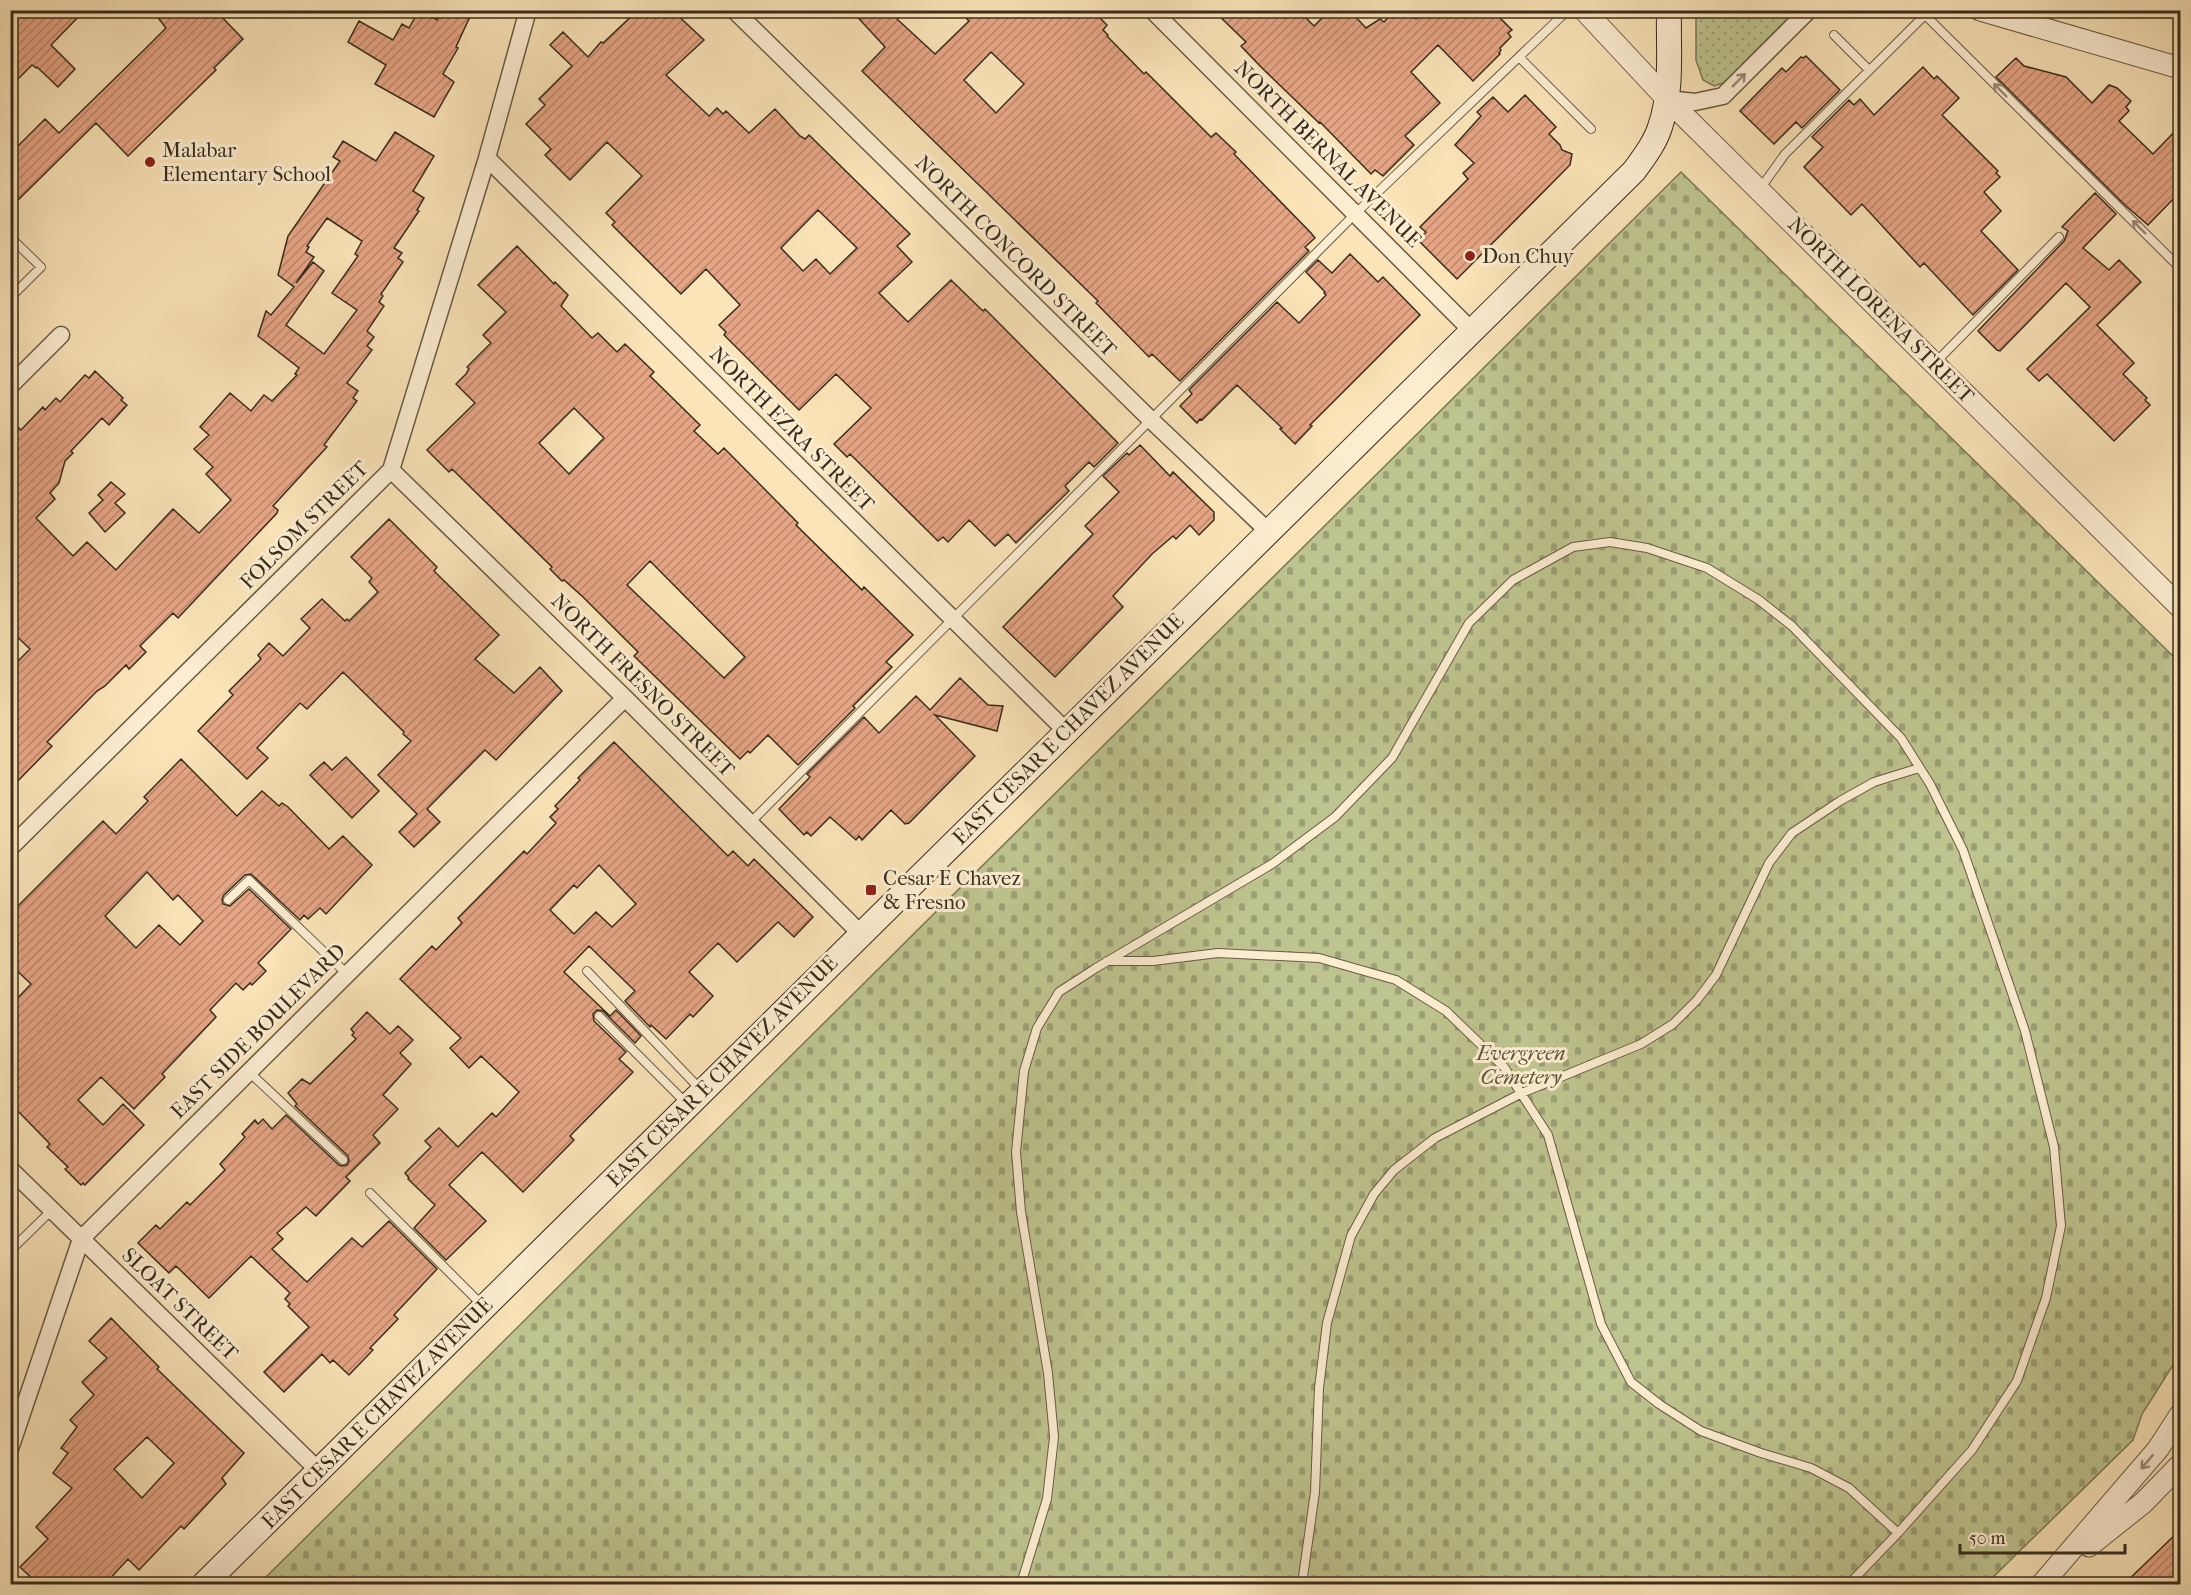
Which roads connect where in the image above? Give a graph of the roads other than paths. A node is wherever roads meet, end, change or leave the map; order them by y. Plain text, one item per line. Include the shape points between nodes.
1 (528, 10) edge
2 (734, 10) edge
3 (1152, 10) edge
4 (1568, 10) edge
5 (1584, 10) edge
6 (1669, 10) edge
7 (1809, 10) edge
8 (1980, 10) edge
9 (1922, 13) edge
10 (1834, 35) dead end
11 (1519, 57) junction
12 (2181, 68) edge
13 (1869, 70) junction
14 (1667, 99) junction
15 (1591, 129) dead end
16 (487, 159) junction
17 (1759, 190) junction
18 (1356, 213) junction
19 (10, 237) edge
20 (2059, 237) dead end
21 (2181, 268) edge
22 (10, 298) edge
23 (1471, 330) junction
24 (61, 335) dead end
25 (1935, 363) junction
26 (10, 386) edge
27 (1152, 420) junction
28 (391, 470) junction
29 (1268, 531) junction
30 (2181, 607) edge
31 (952, 619) junction
32 (625, 698) junction
33 (1066, 731) junction
34 (1919, 768) junction
35 (750, 823) junction
36 (10, 848) edge
37 (228, 900) dead end
38 (861, 934) junction
39 (1107, 961) junction
40 (587, 972) dead end
41 (347, 974) junction
42 (599, 1016) dead end
43 (249, 1072) junction
44 (1522, 1093) junction
45 (695, 1098) junction
46 (343, 1160) dead end
47 (10, 1168) edge
48 (370, 1193) dead end
49 (52, 1210) junction
50 (81, 1239) junction
51 (10, 1251) edge
52 (484, 1307) junction
53 (2181, 1415) edge
54 (10, 1449) edge
55 (2181, 1465) edge
56 (319, 1471) junction
57 (1898, 1533) junction
58 (2048, 1578) edge
59 (204, 1584) edge
60 (1021, 1584) edge
61 (1302, 1584) edge
62 (1849, 1584) edge

1 - 16 street, FOLSOM STREET
2 - 27 street, NORTH CONCORD STREET
3 - 18 street, NORTH BERNAL AVENUE
4 - 11 lane
5 - 14 street, NORTH LORENA STREET
6 - 14 main road, EAST CESAR E CHAVEZ AVENUE
14 -> 7 street via 1695,102 1723,96
8 - 12 street
9 - 13 lane
21 -> 9 lane
10 - 13 lane
11 - 15 lane
11 - 18 lane
13 - 17 lane via 1785,154
14 - 17 street, NORTH LORENA STREET
14 - 23 main road, EAST CESAR E CHAVEZ AVENUE via 1660,128 1634,171
16 - 28 street, FOLSOM STREET
16 - 31 street, NORTH EZRA STREET
17 - 25 street, NORTH LORENA STREET
18 - 23 street, NORTH BERNAL AVENUE
18 - 27 lane
19 - 22 lane via 41,267
20 - 25 lane
23 - 29 main road, EAST CESAR E CHAVEZ AVENUE
24 - 26 street
25 - 30 street, NORTH LORENA STREET
27 - 29 street, NORTH CONCORD STREET
27 - 31 lane
28 - 32 street, NORTH FRESNO STREET
28 - 36 street, FOLSOM STREET
29 - 33 main road, EAST CESAR E CHAVEZ AVENUE
31 - 33 street, NORTH EZRA STREET
31 - 35 lane
32 - 35 street, NORTH FRESNO STREET
32 - 41 street, EAST SIDE BOULEVARD
33 - 38 main road, EAST CESAR E CHAVEZ AVENUE
34 - 39 lane via 1901,738 1792,626 1759,600 1707,568 1647,548 1610,542 1573,547 1513,580 1469,623 1392,759 1335,818 1272,864
34 - 44 lane via 1874,782 1792,833 1769,863 1716,975 1673,1024 1641,1044
34 - 57 lane via 1963,850 2025,1031 2054,1147 2061,1226 2046,1298 2017,1381 1972,1450
35 - 38 street, NORTH FRESNO STREET
37 - 41 lane via 249,880
38 - 45 main road, EAST CESAR E CHAVEZ AVENUE
39 - 44 lane via 1154,961 1218,953 1319,958 1396,980 1446,1011 1504,1067
39 - 60 lane via 1059,992 1037,1028 1024,1071 1016,1152 1054,1437 1047,1499
40 - 45 lane
41 - 43 street, EAST SIDE BOULEVARD
42 - 45 lane
43 - 46 lane
43 - 50 street, EAST SIDE BOULEVARD
44 - 57 lane via 1548,1135 1600,1324 1631,1382 1701,1431 1811,1468 1849,1488
44 - 61 lane via 1435,1138 1394,1170 1374,1194 1351,1236 1327,1323 1319,1388 1315,1492
45 - 52 main road, EAST CESAR E CHAVEZ AVENUE
47 - 49 street, SLOAT STREET
48 - 52 lane
49 - 50 street, SLOAT STREET
49 - 51 lane
50 - 54 street, EAST SIDE BOULEVARD
50 - 56 street, SLOAT STREET
52 - 56 main road, EAST CESAR E CHAVEZ AVENUE
53 -> 58 street via 2158,1449
55 - 58 street via 2143,1503
56 - 59 main road, EAST CESAR E CHAVEZ AVENUE
57 - 62 lane

